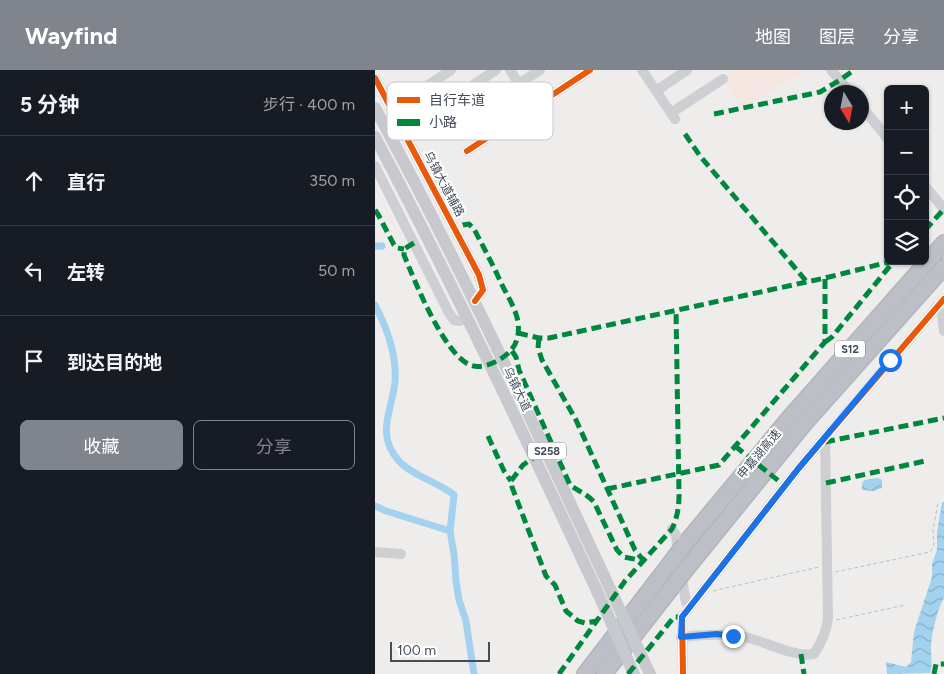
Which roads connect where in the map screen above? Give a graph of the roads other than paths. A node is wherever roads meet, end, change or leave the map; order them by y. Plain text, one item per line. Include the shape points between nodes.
1 (451, 70) edge
2 (496, 70) edge
3 (510, 70) edge
4 (541, 70) edge
5 (591, 70) edge
6 (642, 70) edge
7 (687, 70) edge
8 (831, 70) edge
9 (375, 78) edge
10 (723, 79) dead end
11 (433, 82) edge
12 (478, 82) edge
13 (518, 82) edge
14 (522, 82) edge
15 (844, 85) edge
16 (656, 91) junction
17 (553, 95) edge
18 (387, 101) edge
19 (375, 108) edge
20 (869, 117) edge
21 (387, 130) edge
22 (884, 135) edge
23 (375, 137) edge
24 (392, 140) edge
25 (408, 140) edge
26 (485, 140) edge
27 (467, 152) dead end
28 (375, 166) edge
29 (929, 191) edge
30 (944, 209) edge
31 (944, 243) edge
32 (944, 267) edge
33 (944, 299) edge
34 (477, 306) junction
35 (936, 307) junction
36 (468, 321) junction
37 (944, 330) edge
38 (825, 437) junction
39 (759, 466) junction
40 (672, 529) dead end
41 (375, 552) edge
42 (401, 554) dead end
43 (689, 607) junction
44 (681, 637) junction
45 (585, 674) edge
46 (604, 674) edge
47 (634, 674) edge
48 (650, 674) edge
49 (683, 674) edge

1 - 11 street
2 - 12 street
3 - 13 street
4 - 14 street
5 - 17 street
6 - 16 street
7 - 16 street
8 - 15 street
9 - 18 street, 乌镇大道辅路
10 - 16 street via 673,116
19 - 21 main road, 乌镇大道 / S258
20 - 22 street
23 - 36 main road, 乌镇大道 / S258
24 - 34 main road, 乌镇大道 / S258
25 - 34 street, 乌镇大道辅路 via 479,275 483,290
26 - 27 street
28 - 36 street via 449,314 454,320
29 - 30 street
31 - 39 highway, 申嘉湖高速 / S12 via 839,360
32 - 39 highway, 申嘉湖高速 / S12 via 850,372
33 - 35 street
34 - 48 main road, 乌镇大道 / S258, bridge
35 - 37 street via 942,315
35 - 38 street
36 - 47 main road, 乌镇大道 / S258, bridge via 531,448
38 - 43 street
38 - 44 street via 828,626 817,650 808,655 717,634
39 - 45 highway, 申嘉湖高速 / S12, bridge via 684,545
39 - 46 highway, 申嘉湖高速 / S12, bridge via 687,568
40 - 43 street
41 - 42 street
43 - 44 street via 682,617
44 - 49 street

